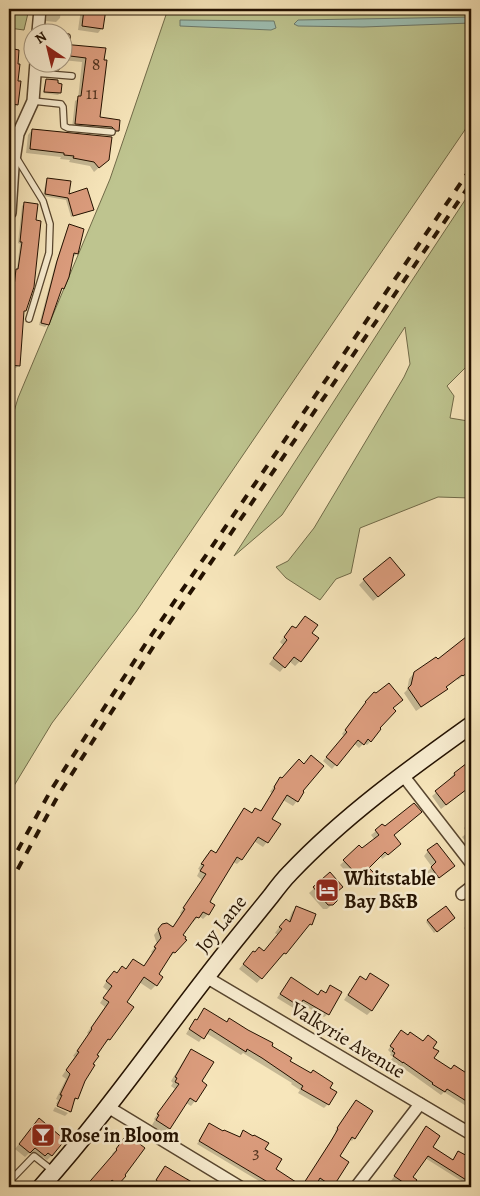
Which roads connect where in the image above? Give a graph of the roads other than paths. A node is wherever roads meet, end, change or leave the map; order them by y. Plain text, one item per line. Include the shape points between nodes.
1 (40, 9) edge
2 (39, 22) edge
3 (35, 72) edge
4 (54, 72) edge
5 (72, 76) dead end
6 (33, 101) junction
7 (112, 132) dead end
8 (14, 135) edge
9 (15, 155) junction
10 (10, 213) edge
11 (30, 319) dead end
12 (471, 725) edge
13 (402, 774) junction
14 (471, 863) edge
15 (471, 887) edge
16 (462, 894) dead end
17 (206, 977) junction
18 (420, 1104) junction
19 (108, 1107) junction
20 (471, 1134) edge
21 (55, 1172) junction
22 (9, 1182) edge
23 (41, 1187) edge
24 (240, 1187) edge
25 (356, 1187) edge

1 - 2 street
3 - 6 street
4 - 5 lane
6 - 7 lane via 61,104 64,126 68,128
6 - 8 street
8 - 9 street
9 - 10 street
9 - 11 lane via 43,201 50,224 49,253
12 - 13 street, Joy Lane
13 - 14 street
13 - 17 street, Joy Lane via 342,823 288,874
15 - 16 street
17 - 18 street, Valkyrie Avenue
17 - 19 street, Joy Lane
18 - 20 street, Valkyrie Avenue
18 - 25 street
19 - 21 street, Joy Lane
19 - 24 street
21 - 22 lane via 34,1156
21 - 23 street, Joy Lane

